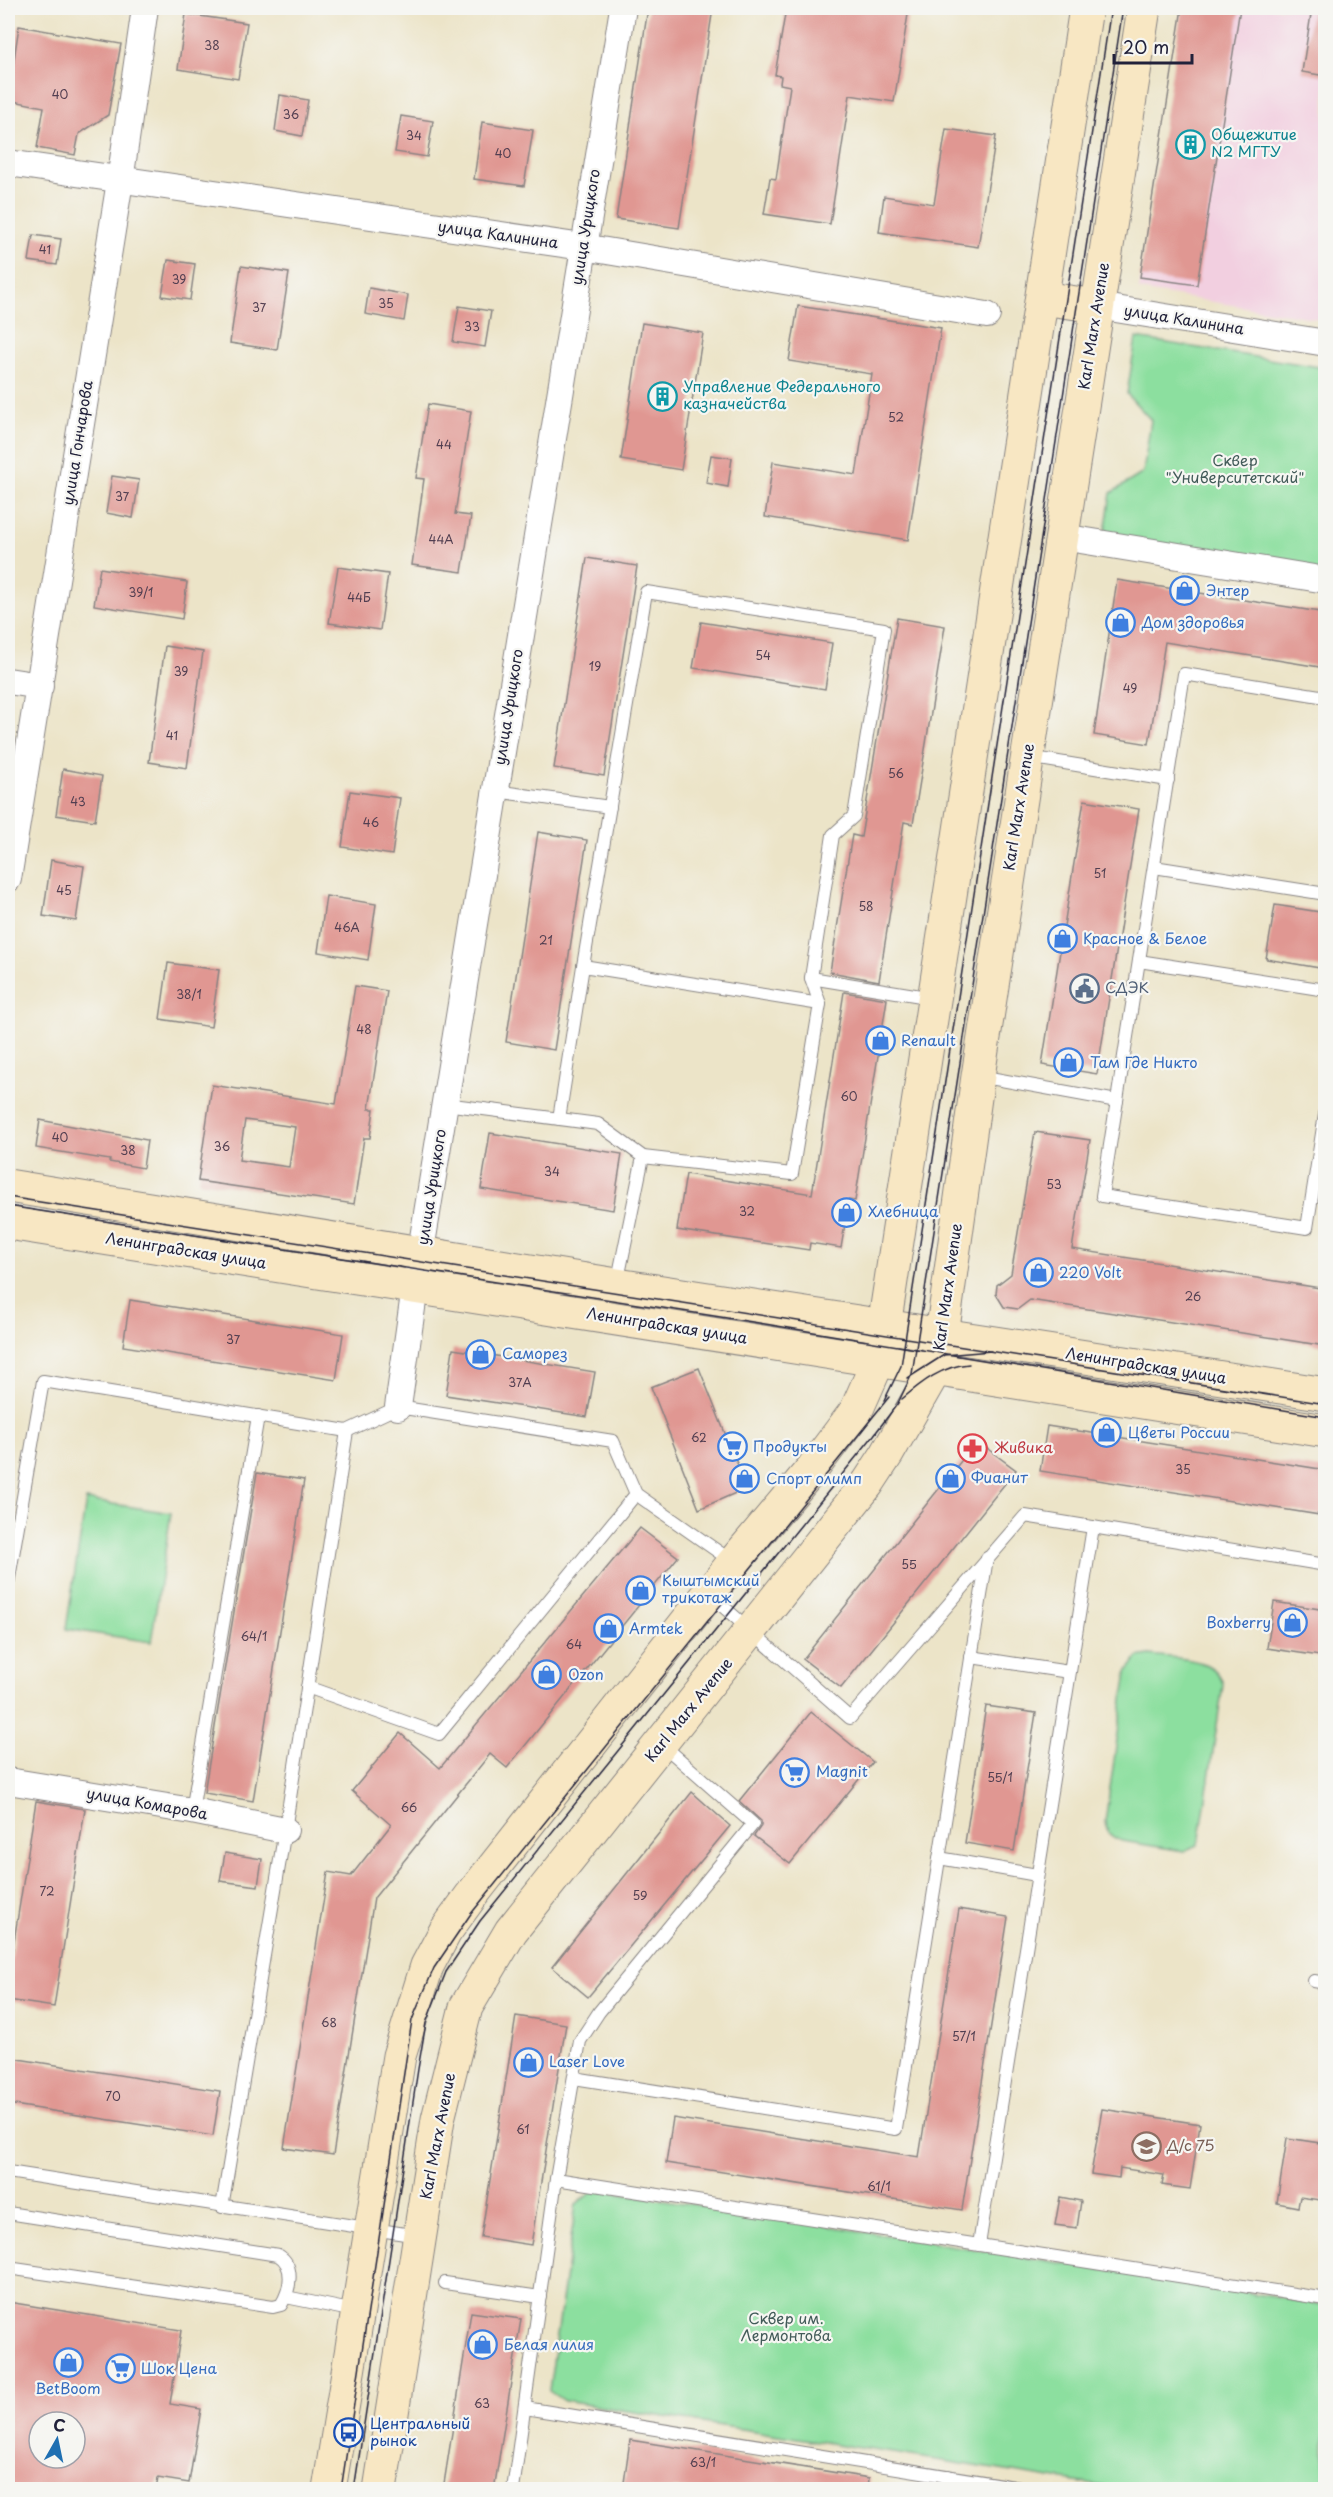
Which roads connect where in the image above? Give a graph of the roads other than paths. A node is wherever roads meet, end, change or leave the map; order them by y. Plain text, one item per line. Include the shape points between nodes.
1 (145, 8) edge
2 (623, 8) edge
3 (1086, 8) edge
4 (1144, 8) edge
5 (8, 163) edge
6 (120, 181) junction
7 (583, 247) junction
8 (1042, 298) junction
9 (1097, 306) junction
10 (987, 315) dead end
11 (1326, 343) edge
12 (1062, 537) junction
13 (1326, 580) edge
14 (8, 681) edge
15 (40, 686) junction
16 (1326, 697) edge
17 (1027, 756) junction
18 (1167, 780) junction
19 (495, 791) junction
20 (610, 807) junction
21 (1154, 867) junction
22 (8, 879) edge
23 (1326, 894) edge
24 (1139, 961) junction
25 (583, 966) junction
26 (811, 978) junction
27 (1326, 990) edge
28 (933, 998) junction
29 (820, 1004) junction
30 (978, 1076) junction
31 (1117, 1101) junction
32 (445, 1104) junction
33 (1326, 1109) edge
34 (559, 1119) junction
35 (1324, 1128) edge
36 (643, 1157) junction
37 (8, 1186) edge
38 (8, 1223) edge
39 (421, 1253) junction
40 (617, 1285) junction
41 (415, 1287) junction
42 (885, 1325) junction
43 (942, 1335) junction
44 (879, 1359) junction
45 (936, 1368) junction
46 (1326, 1394) edge
47 (398, 1407) junction
48 (258, 1416) junction
49 (347, 1431) junction
50 (1326, 1431) edge
51 (636, 1494) junction
52 (1093, 1527) junction
53 (987, 1558) junction
54 (734, 1562) junction
55 (1326, 1564) edge
56 (8, 1584) edge
57 (709, 1594) junction
58 (752, 1630) junction
59 (971, 1657) junction
60 (1069, 1672) junction
61 (307, 1687) junction
62 (662, 1744) junction
63 (8, 1781) edge
64 (192, 1811) junction
65 (285, 1830) junction
66 (939, 1858) junction
67 (1037, 1875) junction
68 (574, 2078) junction
69 (8, 2172) edge
70 (556, 2179) junction
71 (222, 2207) junction
72 (8, 2213) edge
73 (370, 2228) junction
74 (420, 2236) junction
75 (979, 2245) junction
76 (8, 2268) edge
77 (445, 2283) dead end
78 (540, 2296) junction
79 (286, 2297) junction
80 (1326, 2299) edge
81 (357, 2311) junction
82 (525, 2408) junction
83 (948, 2476) junction
84 (329, 2490) edge
85 (380, 2490) edge
86 (513, 2490) edge
87 (946, 2490) edge
88 (1033, 2490) edge

1 - 6 street, улица Гончарова
2 - 7 street, улица Урицкого
3 - 8 main road
4 - 9 main road, Karl Marx Avenue
5 - 6 street, улица Калинина
6 - 7 street, улица Калинина
6 - 15 street, улица Гончарова
7 - 10 street, улица Калинина
7 - 19 street, улица Урицкого
8 - 9 main road, улица Калинина
8 - 28 main road
9 - 11 street, улица Калинина
9 - 12 main road, Karl Marx Avenue
12 - 13 street
12 - 17 main road, Karl Marx Avenue
14 - 15 street
15 - 22 street, улица Гончарова
16 - 18 lane via 1184,674
17 - 18 lane
17 - 30 main road, Karl Marx Avenue
18 - 21 lane
19 - 20 lane
19 - 32 street, улица Урицкого
20 - 25 lane
20 - 26 lane via 646,592 884,629 854,816 833,835
21 - 23 lane
21 - 24 lane
24 - 27 lane
24 - 31 lane
25 - 29 lane
25 - 34 lane
26 - 28 lane
26 - 29 lane
28 - 42 main road
29 - 36 lane via 792,1174
30 - 31 lane
30 - 43 main road, Karl Marx Avenue
31 - 35 lane via 1102,1196 1307,1228
32 - 34 lane
32 - 39 street, улица Урицкого
33 - 35 lane
34 - 36 lane via 598,1124
36 - 40 lane
37 - 39 main road, Ленинградская улица
38 - 41 main road, Ленинградская улица
39 - 40 main road, Ленинградская улица
39 - 41 street, улица Урицкого
40 - 42 main road, Ленинградская улица
41 - 44 main road, Ленинградская улица
41 - 47 street, улица Урицкого
42 - 43 main road, Ленинградская улица
42 - 44 main road
43 - 45 main road, Karl Marx Avenue
43 - 46 main road, Ленинградская улица
44 - 45 main road, Ленинградская улица
44 - 54 main road via 856,1411
45 - 50 main road, Ленинградская улица
45 - 58 main road, Karl Marx Avenue via 868,1483
47 - 49 lane
47 - 51 lane via 613,1441
48 - 49 lane
48 - 56 lane via 43,1381
48 - 64 lane
49 - 61 lane
51 - 54 lane
51 - 61 lane via 439,1734
52 - 53 lane via 1024,1516
52 - 55 lane
52 - 60 lane
53 - 58 lane via 850,1718
53 - 59 lane
54 - 57 main road
57 - 58 lane
57 - 73 main road via 445,1932 427,1966 399,2056
58 - 62 main road, Karl Marx Avenue
59 - 60 lane
59 - 66 lane
60 - 67 lane
61 - 65 lane
62 - 68 lane via 753,1824 599,2012 580,2041
62 - 74 main road, Karl Marx Avenue via 511,1930 466,2007 438,2119
63 - 64 street, улица Комарова
64 - 65 street, улица Комарова
65 - 71 lane
66 - 67 lane
66 - 68 lane via 896,2129
67 - 75 lane
68 - 70 lane
69 - 71 lane
70 - 75 lane
70 - 78 lane
71 - 73 lane
72 - 79 lane via 278,2256 286,2260 290,2269
73 - 74 lane
73 - 81 main road
74 - 85 main road, Karl Marx Avenue
75 - 80 lane
76 - 79 lane via 273,2307 281,2305
77 - 78 lane
78 - 82 lane
79 - 81 lane
81 - 84 main road
82 - 83 lane
82 - 86 lane
83 - 87 lane
83 - 88 lane

